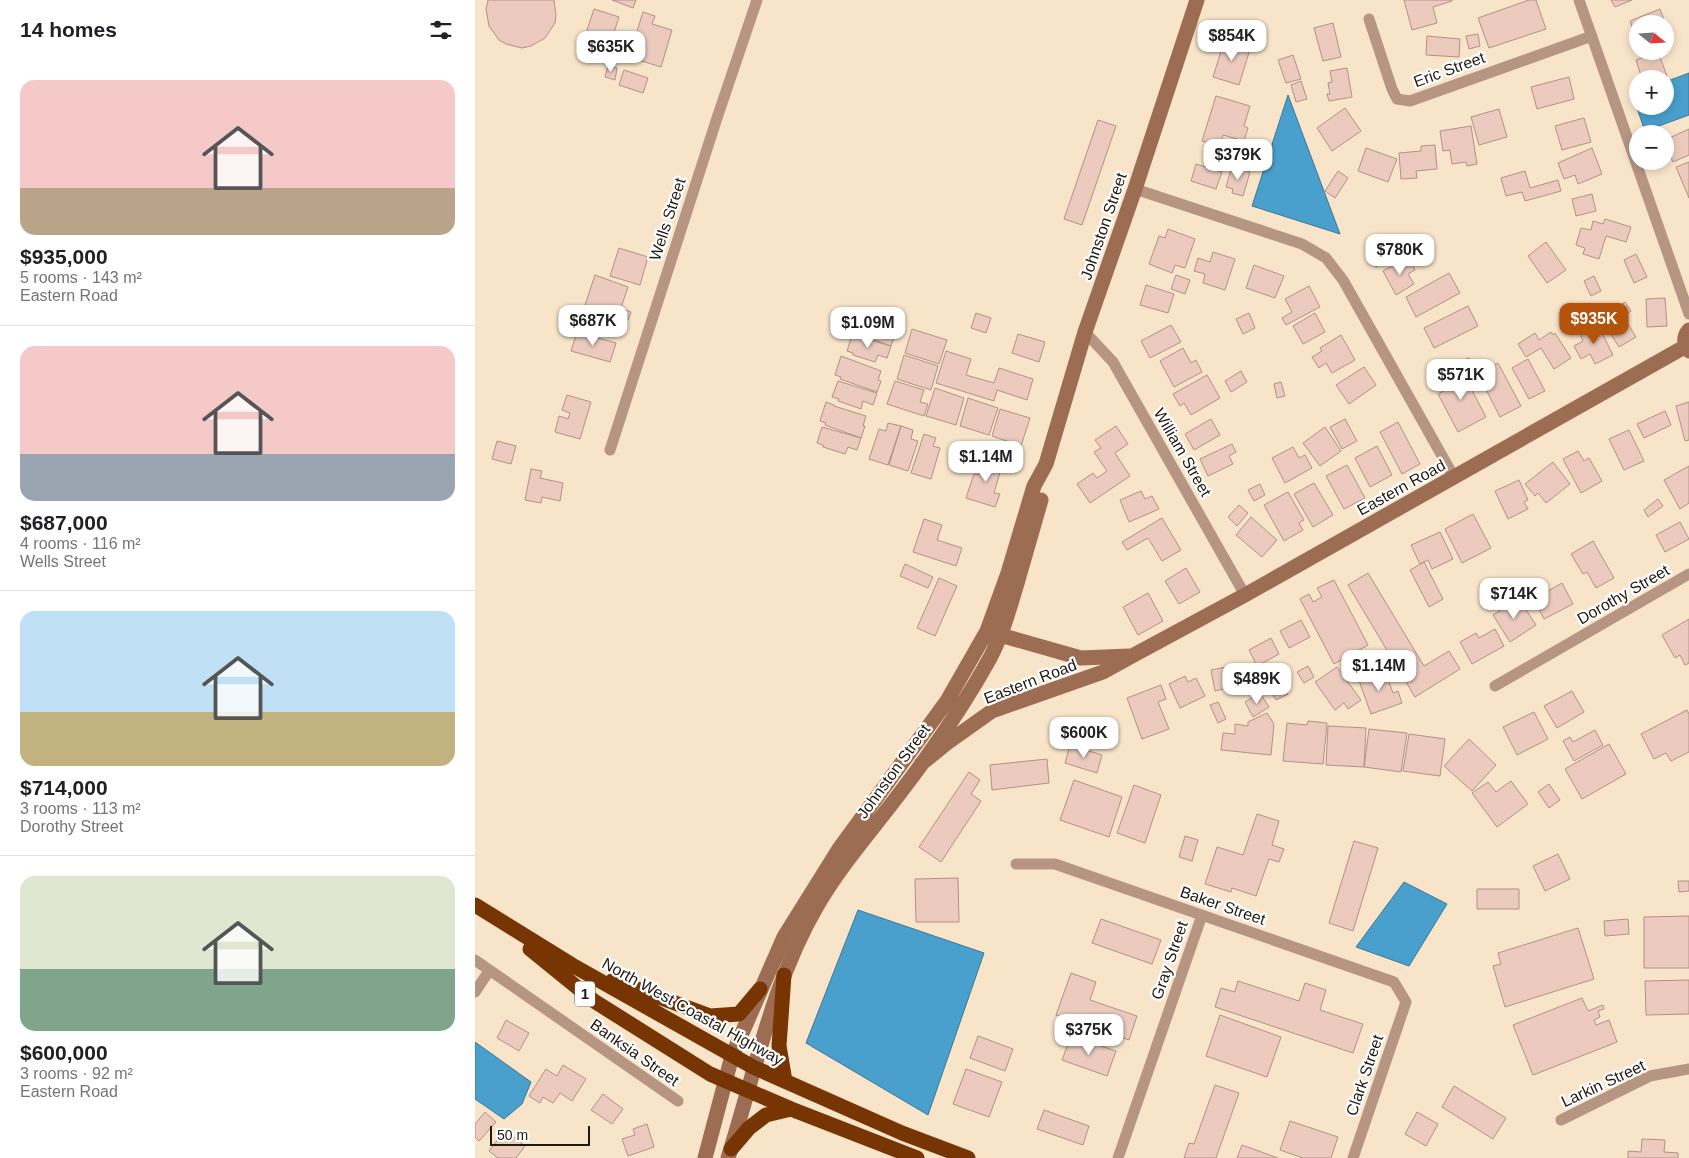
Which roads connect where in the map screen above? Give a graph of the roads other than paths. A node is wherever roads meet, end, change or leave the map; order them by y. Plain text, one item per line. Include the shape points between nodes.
1 (757, 0) edge
2 (1197, 0) edge
3 (1579, 0) edge
4 (1369, 19) dead end
5 (1592, 36) junction
6 (1135, 189) junction
7 (1689, 314) edge
8 (1689, 330) edge
9 (1085, 332) junction
10 (1687, 349) edge
11 (610, 450) dead end
12 (1454, 476) junction
13 (1689, 574) edge
14 (1245, 595) junction
15 (994, 633) junction
16 (1132, 656) junction
17 (1495, 686) dead end
18 (921, 764) junction
19 (1017, 864) dead end
20 (475, 905) edge
21 (1202, 915) junction
22 (491, 916) junction
23 (475, 960) edge
24 (571, 965) junction
25 (489, 971) junction
26 (785, 975) junction
27 (760, 989) junction
28 (475, 992) edge
29 (1406, 1002) joint
30 (732, 1056) junction
31 (753, 1067) junction
32 (1689, 1069) edge
33 (725, 1081) junction
34 (785, 1081) junction
35 (747, 1091) junction
36 (678, 1102) dead end
37 (791, 1109) junction
38 (1561, 1120) dead end
39 (729, 1154) edge
40 (705, 1158) edge
41 (917, 1158) edge
42 (968, 1158) edge
43 (1118, 1158) edge
44 (1353, 1158) edge

1 - 11 street, Wells Street
2 - 6 main road, Johnston Street
3 - 5 street
4 - 5 street, Eric Street via 1392,89 1397,99 1410,101
5 - 7 street
6 - 9 main road, Johnston Street
6 - 12 street via 1302,244 1326,258 1343,280
8 - 10 main road via 1685,337
9 - 14 street, William Street via 1113,362
9 - 15 main road, Johnston Street via 1046,464 1034,486
10 - 12 main road, Eastern Road
12 - 14 main road, Eastern Road
13 - 17 street, Dorothy Street
14 - 16 main road, Eastern Road
15 - 16 main road, Eastern Road via 1081,658
15 - 18 main road, Johnston Street via 990,657 959,710
15 - 27 main road, Johnston Street via 839,850 784,937
16 - 18 main road, Eastern Road via 1103,672 992,712
18 - 26 main road, Johnston Street via 817,906
19 - 21 street, Baker Street via 1055,864
20 - 22 highway, North West Coastal Highway / 1
21 - 29 street, Baker Street via 1394,982
21 - 43 street, Gray Street
22 - 24 highway, North West Coastal Highway / 1
22 - 33 highway, North West Coastal Highway / 1 via 594,1002
23 - 25 street, Banksia Street
24 - 27 highway via 710,1016 739,1014
24 - 30 highway, North West Coastal Highway / 1
25 - 28 street
25 - 36 street, Banksia Street
26 - 31 main road, Johnston Street
26 - 34 highway via 779,1046
27 - 30 main road, Johnston Street
29 - 44 street, Clark Street
30 - 31 highway, North West Coastal Highway / 1
30 - 33 main road, Johnston Street
31 - 34 highway, North West Coastal Highway / 1
31 - 35 main road, Johnston Street
32 - 38 street, Larkin Street via 1650,1076
33 - 35 highway, North West Coastal Highway / 1
33 - 40 main road, Johnston Street
34 - 42 highway, North West Coastal Highway / 1 via 901,1133
35 - 37 highway, North West Coastal Highway / 1
35 - 39 main road, Johnston Street
37 - 39 highway via 766,1115 749,1128
37 - 41 highway, North West Coastal Highway / 1

